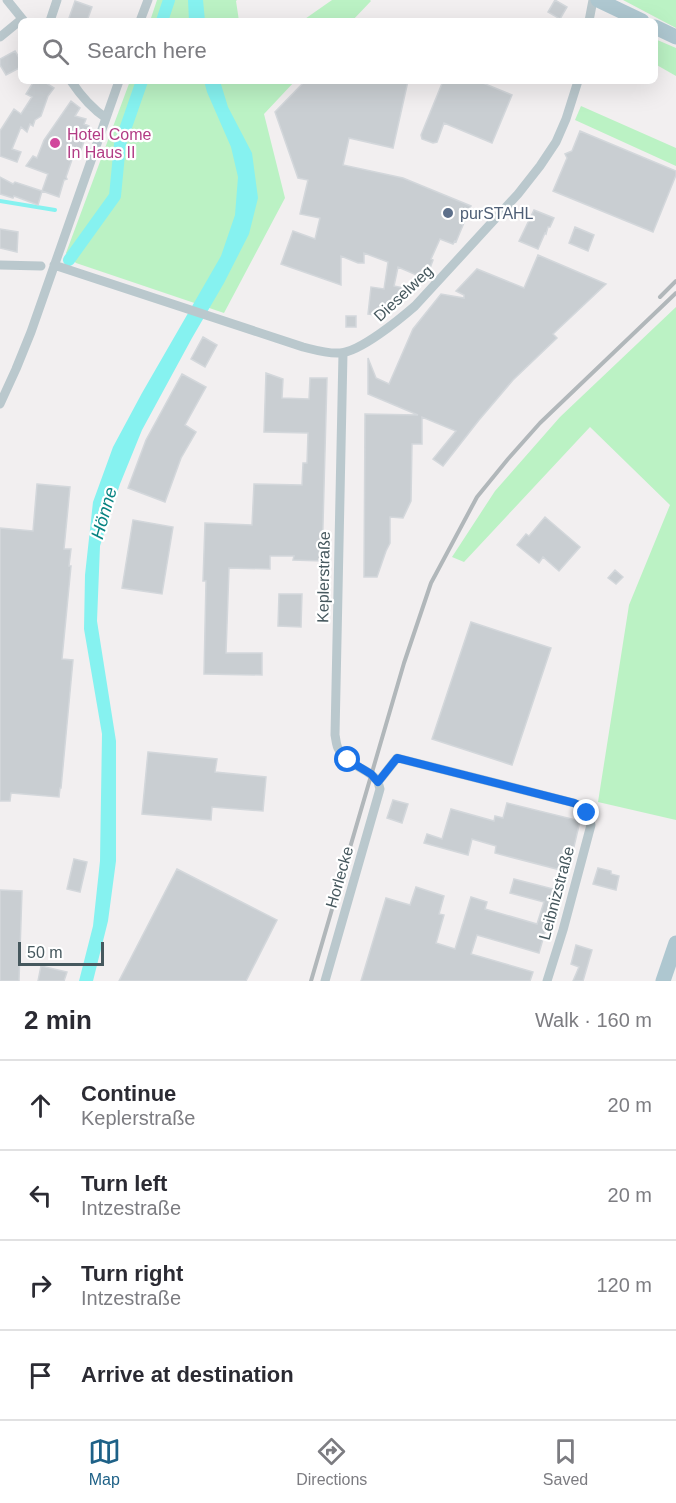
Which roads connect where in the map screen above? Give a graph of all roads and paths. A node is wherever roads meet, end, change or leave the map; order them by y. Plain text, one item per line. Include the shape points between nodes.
1 (8, 0) edge
2 (57, 0) edge
3 (148, 0) edge
4 (593, 0) edge
5 (598, 0) edge
6 (22, 18) edge
7 (51, 18) edge
8 (141, 18) edge
9 (590, 18) edge
10 (636, 18) edge
11 (18, 24) edge
12 (658, 29) edge
13 (0, 37) edge
14 (676, 38) edge
15 (73, 84) edge
16 (118, 84) edge
17 (577, 84) edge
18 (106, 118) junction
19 (0, 265) edge
20 (54, 265) junction
21 (40, 266) dead end
22 (343, 353) junction
23 (0, 404) edge
24 (378, 782) junction
25 (676, 943) edge
26 (325, 981) edge
27 (546, 981) edge
28 (663, 981) edge

1 - 6 street
2 - 7 street
3 - 8 street
4 - 9 street
5 - 10 main road
11 - 13 street
12 - 14 main road
15 - 18 street
16 - 18 street
17 - 22 street, Dieselweg via 556,142 518,194 415,306 383,332
18 - 20 street
19 - 21 street
20 - 22 street via 303,347
20 - 23 street
22 - 24 street, Keplerstraße via 335,735 339,750 348,760
24 - 26 street, Horlecke via 380,789
24 - 27 street, Leibnizstraße via 397,758 583,807 591,825
25 - 28 main road

